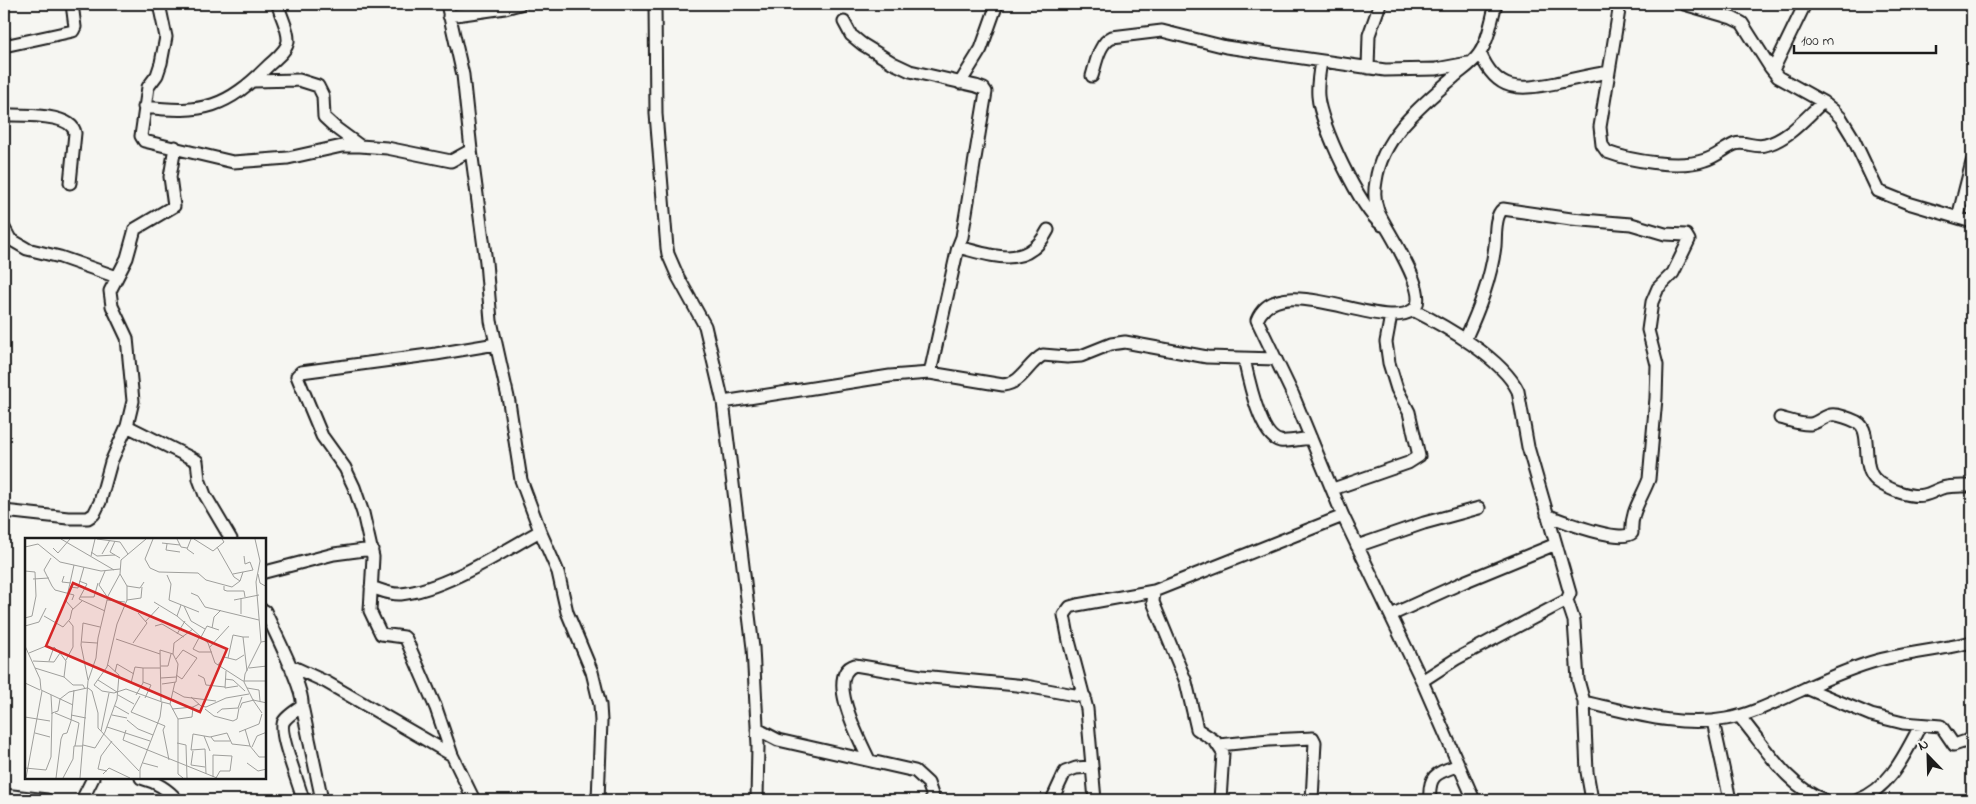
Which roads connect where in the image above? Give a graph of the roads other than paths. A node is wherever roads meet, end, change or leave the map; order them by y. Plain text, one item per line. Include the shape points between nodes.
1 (72, 4) edge
2 (159, 4) edge
3 (278, 4) edge
4 (447, 4) edge
5 (520, 4) edge
6 (655, 4) edge
7 (997, 4) edge
8 (1380, 4) edge
9 (1496, 4) edge
10 (1620, 4) edge
11 (1684, 4) edge
12 (1805, 4) edge
13 (449, 16) junction
14 (844, 22) dead end
15 (4, 46) edge
16 (1480, 53) junction
17 (1321, 62) junction
18 (1470, 63) junction
19 (1368, 68) junction
20 (1773, 70) junction
21 (1608, 72) junction
22 (1092, 76) dead end
23 (253, 81) junction
24 (960, 83) junction
25 (1823, 102) junction
26 (144, 107) junction
27 (4, 115) edge
28 (360, 146) junction
29 (175, 147) junction
30 (471, 150) junction
31 (1972, 162) edge
32 (70, 183) dead end
33 (1958, 217) junction
34 (1972, 222) edge
35 (4, 228) edge
36 (1387, 229) junction
37 (1048, 230) dead end
38 (958, 247) junction
39 (117, 277) junction
40 (1413, 310) junction
41 (1391, 314) junction
42 (1465, 340) junction
43 (496, 344) junction
44 (1276, 359) junction
45 (1244, 360) junction
46 (930, 374) junction
47 (723, 402) junction
48 (1780, 418) dead end
49 (126, 426) junction
50 (1311, 438) junction
51 (1972, 486) edge
52 (1333, 489) junction
53 (1479, 508) dead end
54 (4, 511) edge
55 (1547, 515) junction
56 (1343, 516) junction
57 (540, 531) junction
58 (230, 538) edge
59 (1556, 544) junction
60 (1357, 546) junction
61 (372, 549) junction
62 (266, 572) edge
63 (371, 587) junction
64 (1154, 591) junction
65 (1567, 600) junction
66 (266, 613) edge
67 (1391, 614) junction
68 (1972, 642) edge
69 (289, 665) junction
70 (1422, 680) junction
71 (1806, 688) junction
72 (1085, 697) junction
73 (1584, 702) junction
74 (302, 706) junction
75 (1739, 716) junction
76 (1713, 721) junction
77 (1920, 726) junction
78 (757, 729) junction
79 (1972, 739) edge
80 (1219, 745) junction
81 (452, 755) junction
82 (869, 760) junction
83 (1459, 765) junction
84 (1091, 767) junction
85 (92, 779) edge
86 (144, 779) edge
87 (4, 795) edge
88 (1880, 796) edge
89 (47, 800) edge
90 (82, 800) edge
91 (177, 800) edge
92 (303, 800) edge
93 (322, 800) edge
94 (474, 800) edge
95 (598, 800) edge
96 (757, 800) edge
97 (934, 800) edge
98 (1052, 800) edge
99 (1095, 800) edge
100 (1220, 800) edge
101 (1312, 800) edge
102 (1430, 800) edge
103 (1474, 800) edge
104 (1592, 800) edge
105 (1730, 800) edge
106 (1824, 800) edge
107 (1858, 800) edge

1 - 15 street via 75,27 71,32
2 - 26 street via 165,44 162,63 148,87
3 - 23 street via 287,43
4 - 13 street
5 - 13 street
6 - 47 street via 656,114 668,254 703,319
7 - 24 street via 980,49
8 - 19 street via 1369,35
9 - 16 street
10 - 21 street
11 - 20 street via 1742,23
12 - 20 street
13 - 30 street via 463,75
14 - 24 street via 851,35 893,63 910,71
16 - 18 street
16 - 21 street via 1489,72 1515,88
17 - 19 street
17 - 22 street via 1226,47 1162,31 1107,39
17 - 36 street via 1318,97 1321,112 1349,178 1367,210
18 - 19 street via 1436,69
18 - 36 street via 1414,113 1388,146 1376,178 1374,196
20 - 25 street via 1788,83
21 - 25 street via 1600,127 1602,145 1607,152 1633,159 1693,164 1739,143 1764,146 1785,136
23 - 26 street via 229,99 203,108
23 - 28 street via 299,80 318,86 323,96 324,116
24 - 38 street via 984,90 986,94
25 - 33 street via 1841,118 1878,191
26 - 29 street via 141,138
27 - 32 street via 38,116 74,126
28 - 29 street via 242,162 226,161
28 - 30 street via 387,148 446,161 455,160
29 - 39 street via 170,177 174,206 135,229 127,258
30 - 43 street
31 - 33 street
33 - 34 street
35 - 39 street via 10,239 27,249
36 - 40 street via 1416,285 1419,301
37 - 38 street via 1038,246 1021,256 1001,257
38 - 46 street
39 - 49 street via 110,299 127,338 133,401
40 - 41 street via 1406,314
40 - 42 street via 1446,326
41 - 44 street via 1307,300 1274,302 1264,308 1256,320
41 - 52 street via 1386,342 1388,363 1409,412 1419,456 1408,463
42 - 55 street via 1493,361 1518,391 1528,447
42 - 55 street via 1484,296 1498,215 1503,209 1631,224 1688,237 1673,273 1658,288 1652,302 1648,330 1657,365 1649,479 1635,508 1632,533 1626,536 1593,531
43 - 57 street via 521,480
43 - 61 street via 298,374 297,379 322,436 354,487
44 - 45 street
44 - 50 street
45 - 46 street via 1119,342 1081,356 1043,355 1010,384
45 - 50 street via 1255,402 1264,425 1273,437 1278,441
46 - 47 street via 890,376
47 - 78 street via 754,648
48 - 51 street via 1813,424 1832,415 1855,421 1864,430 1867,462 1872,476 1884,486 1898,491 1924,495 1953,486
49 - 54 street via 110,462 94,514 88,518 68,518
49 - 58 street via 197,461 204,495
50 - 52 street
52 - 56 street
53 - 60 street
55 - 59 street
56 - 60 street
56 - 64 street
57 - 63 street via 473,568 422,589 396,594
57 - 95 street via 558,572 567,612 592,672 600,704
59 - 65 street via 1570,593
59 - 67 street
60 - 67 street
61 - 62 street via 334,554
61 - 63 street
63 - 81 street via 370,611 378,630 381,634 404,636 406,639
64 - 72 street via 1077,605 1066,611 1067,634
64 - 80 street via 1153,602 1186,682 1196,729
65 - 70 street
65 - 73 street via 1574,621 1578,680
66 - 69 street
67 - 70 street
68 - 71 street via 1879,660
69 - 74 street via 299,688
69 - 81 street via 326,682
70 - 83 street
71 - 75 street
71 - 77 street via 1871,715
72 - 82 street via 1026,686 921,676 855,665 845,674 843,692 846,708
72 - 84 street
73 - 76 street via 1669,720
73 - 104 street via 1587,772
74 - 92 street via 286,719 282,728
74 - 93 street
75 - 76 street
75 - 106 street via 1795,783
76 - 105 street
77 - 79 street via 1941,726 1954,745
77 - 88 street
78 - 82 street via 778,740
78 - 96 street
80 - 100 street via 1224,758
80 - 101 street via 1312,738 1315,742
81 - 94 street
82 - 97 street via 915,771 928,783
83 - 102 street via 1432,778
83 - 103 street
84 - 98 street via 1065,772
84 - 99 street
85 - 90 street
86 - 91 street via 155,782
87 - 89 street
88 - 107 street

